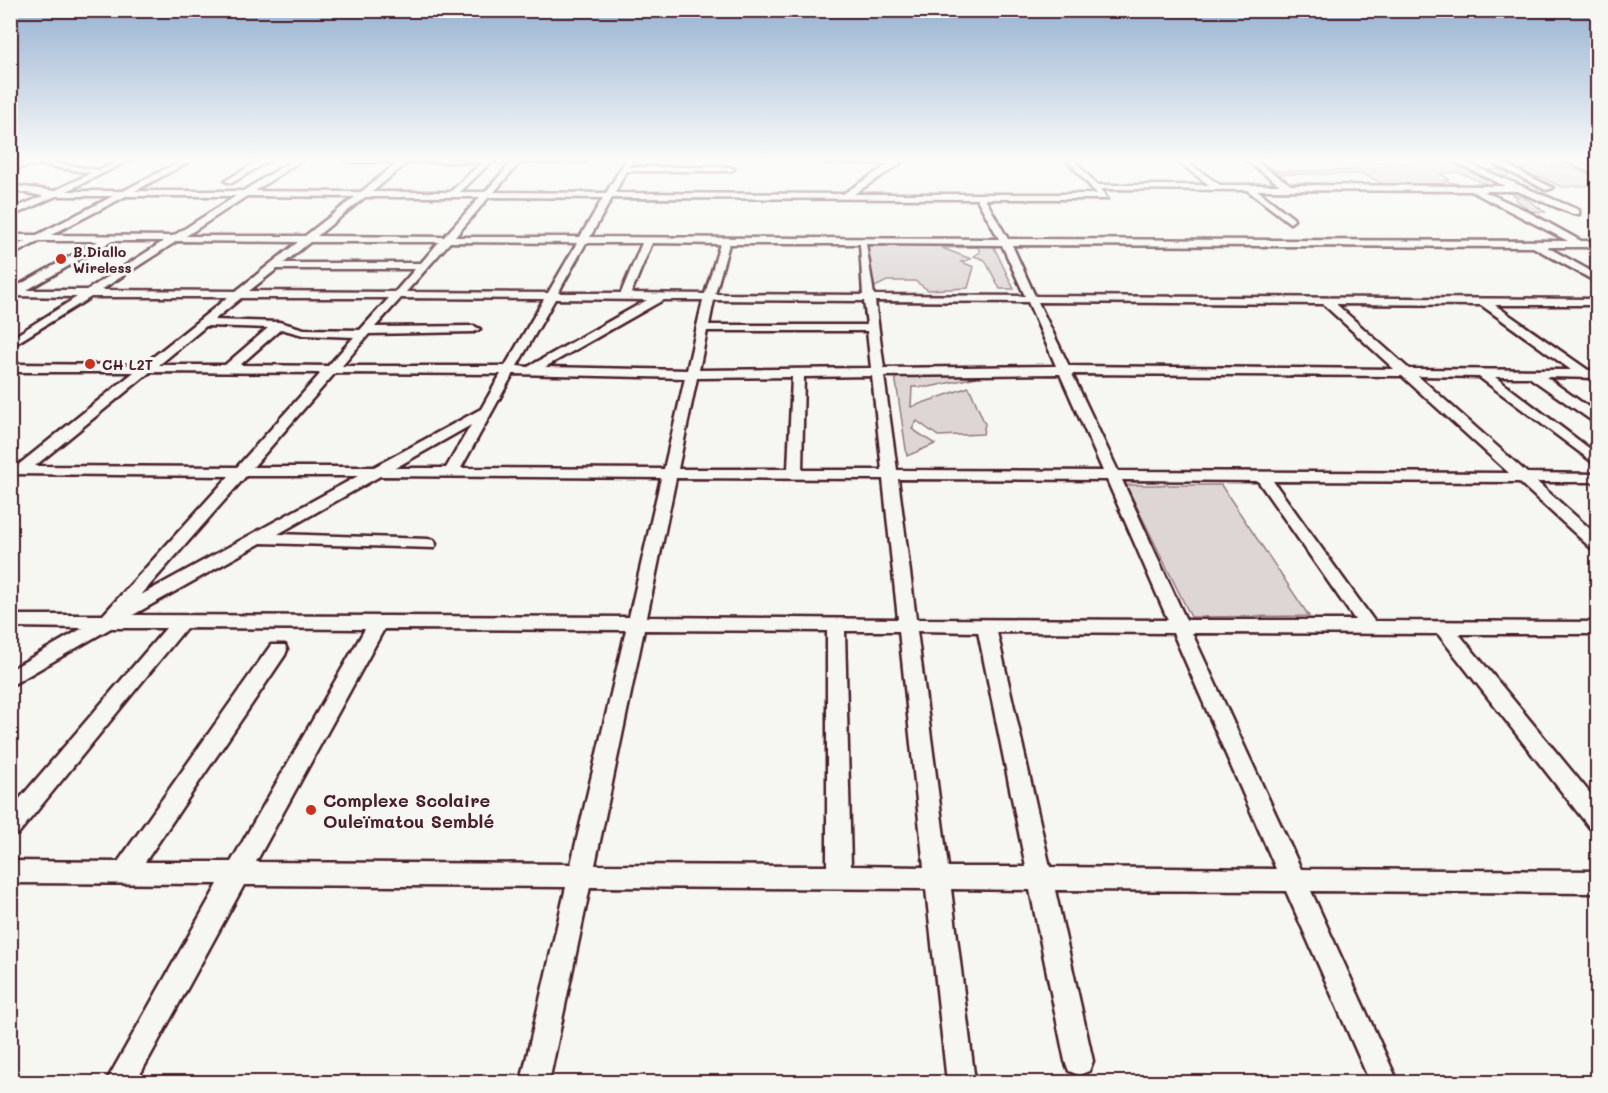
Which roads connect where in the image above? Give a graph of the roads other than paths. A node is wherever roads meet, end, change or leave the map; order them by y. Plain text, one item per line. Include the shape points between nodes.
1 (90, 211) edge
2 (218, 211) edge
3 (342, 211) edge
4 (473, 211) edge
5 (600, 211) edge
6 (987, 211) edge
7 (1278, 211) edge
8 (1522, 211) edge
9 (1290, 220) dead end
10 (10, 238) edge
11 (38, 238) junction
12 (110, 238) junction
13 (175, 238) junction
14 (307, 239) junction
15 (447, 240) junction
16 (583, 240) junction
17 (648, 240) junction
18 (725, 241) junction
19 (1005, 242) junction
20 (1534, 244) junction
21 (1581, 244) junction
22 (1598, 244) edge
23 (863, 246) dead end
24 (10, 253) edge
25 (274, 266) junction
26 (424, 266) junction
27 (1598, 280) edge
28 (12, 293) edge
29 (88, 294) junction
30 (238, 295) junction
31 (398, 296) junction
32 (551, 296) junction
33 (624, 297) junction
34 (661, 297) junction
35 (709, 297) junction
36 (869, 298) junction
37 (1030, 299) junction
38 (1326, 301) junction
39 (1484, 302) junction
40 (1598, 302) edge
41 (202, 323) junction
42 (279, 326) junction
43 (702, 328) junction
44 (873, 328) junction
45 (474, 329) dead end
46 (364, 332) junction
47 (10, 344) edge
48 (10, 368) edge
49 (147, 368) junction
50 (229, 368) junction
51 (332, 369) junction
52 (509, 370) junction
53 (1062, 370) junction
54 (529, 371) junction
55 (878, 372) junction
56 (798, 373) junction
57 (1406, 373) junction
58 (1482, 373) junction
59 (692, 374) junction
60 (1533, 374) junction
61 (1591, 374) edge
62 (486, 411) junction
63 (1598, 421) edge
64 (1598, 462) edge
65 (241, 471) junction
66 (380, 472) junction
67 (451, 472) junction
68 (14, 473) edge
69 (670, 473) junction
70 (795, 474) junction
71 (890, 474) junction
72 (1112, 475) junction
73 (1262, 476) junction
74 (1523, 477) junction
75 (1598, 478) edge
76 (260, 538) junction
77 (428, 544) dead end
78 (1598, 545) edge
79 (10, 621) edge
80 (106, 622) junction
81 (181, 622) junction
82 (378, 623) junction
83 (637, 624) junction
84 (836, 625) junction
85 (908, 625) junction
86 (986, 625) junction
87 (1180, 626) junction
88 (1369, 627) junction
89 (1443, 627) junction
90 (1598, 628) edge
91 (278, 650) dead end
92 (10, 680) edge
93 (1598, 821) edge
94 (10, 827) edge
95 (10, 872) edge
96 (124, 873) junction
97 (235, 874) junction
98 (581, 876) junction
99 (839, 877) junction
100 (937, 878) junction
101 (1040, 878) junction
102 (1293, 880) junction
103 (1598, 882) edge
104 (1078, 1061) dead end
105 (120, 1083) edge
106 (535, 1083) edge
107 (961, 1083) edge
108 (1384, 1083) edge

1 - 11 street
2 - 13 street
3 - 14 street
4 - 15 street
5 - 16 street
6 - 19 street
7 - 9 street
8 - 21 street
10 - 11 street
11 - 12 street
11 - 24 street
12 - 13 street
12 - 28 street
13 - 14 street
13 - 29 street
14 - 15 street
14 - 25 street
15 - 16 street
15 - 26 street
16 - 17 street
16 - 32 street
17 - 18 street
17 - 33 street
18 - 19 street
18 - 35 street
19 - 20 street
19 - 37 street
20 - 21 street
20 - 27 street
21 - 22 street
23 - 36 street
25 - 26 street
25 - 30 street
26 - 31 street
28 - 29 street
29 - 30 street
29 - 47 street
30 - 31 street
30 - 41 street
31 - 32 street
31 - 46 street
32 - 33 street
32 - 52 street
33 - 34 street
34 - 35 street
34 - 54 street
35 - 36 street
35 - 43 street
36 - 37 street
36 - 44 street
37 - 38 street
37 - 53 street
38 - 39 street
38 - 57 street
39 - 40 street
39 - 61 street
41 - 42 street
41 - 49 street
42 - 46 street via 310,333
42 - 50 street
43 - 44 street
43 - 59 street
44 - 55 street
45 - 46 street
46 - 51 street
48 - 49 street
49 - 50 street
49 - 68 street
50 - 51 street
51 - 52 street
51 - 65 street
52 - 54 street
52 - 62 street
53 - 55 street
53 - 57 street
53 - 72 street
54 - 59 street
55 - 56 street
55 - 71 street
56 - 59 street
56 - 70 street
57 - 58 street
57 - 74 street
58 - 60 street
58 - 64 street
59 - 69 street
60 - 61 street
60 - 63 street
62 - 66 street
62 - 67 street
65 - 66 street
65 - 68 street
65 - 80 street
66 - 67 street
66 - 76 street
67 - 69 street
69 - 70 street
69 - 83 street
70 - 71 street
71 - 72 street
71 - 85 street
72 - 73 street
72 - 87 street
73 - 74 street
73 - 88 street
74 - 75 street
74 - 78 street
76 - 77 street
76 - 80 street
79 - 80 street
80 - 81 street
80 - 92 street
81 - 82 street
81 - 94 street
82 - 83 street
82 - 97 street
83 - 84 street
83 - 98 street
84 - 85 street
84 - 99 street
85 - 86 street
85 - 100 street
86 - 87 street
86 - 101 street
87 - 88 street
87 - 102 street
88 - 89 street
89 - 90 street
89 - 93 street
91 - 96 street
95 - 96 street
96 - 97 street
97 - 98 street
97 - 105 street
98 - 99 street
98 - 106 street
99 - 100 street
100 - 101 street
100 - 107 street
101 - 102 street
101 - 104 street
102 - 103 street
102 - 108 street

